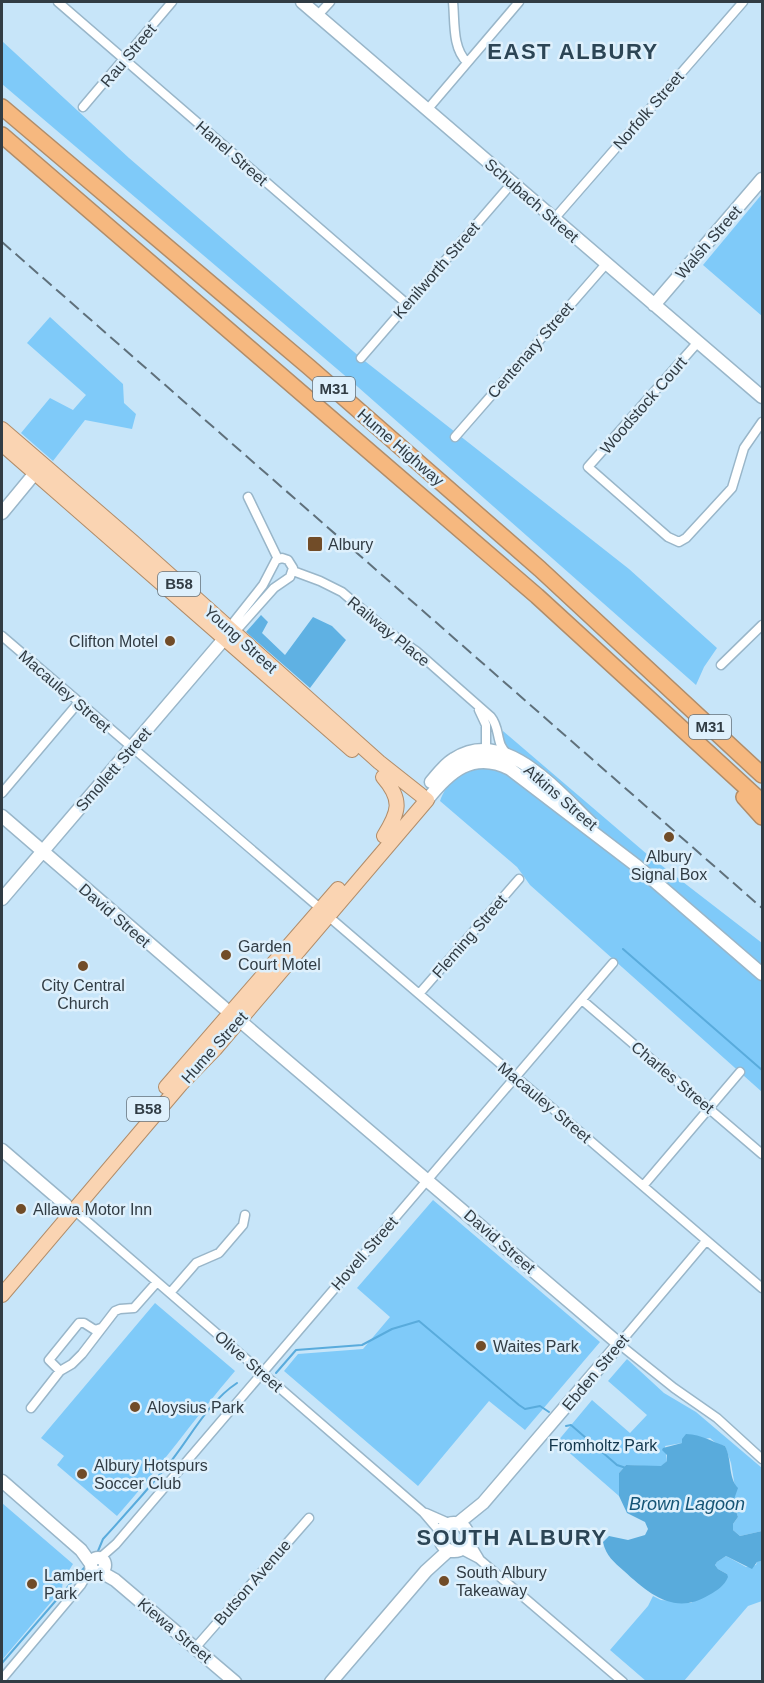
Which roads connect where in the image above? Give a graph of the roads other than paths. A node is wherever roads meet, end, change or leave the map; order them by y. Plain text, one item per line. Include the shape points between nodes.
1 (58, 2) edge
2 (172, 2) edge
3 (302, 2) edge
4 (330, 2) edge
5 (453, 2) edge
6 (519, 2) edge
7 (742, 2) edge
8 (318, 15) junction
9 (125, 59) junction
10 (467, 62) junction
11 (2, 107) edge
12 (82, 107) dead end
13 (427, 110) junction
14 (2, 135) edge
15 (762, 179) edge
16 (512, 183) junction
17 (554, 219) junction
18 (606, 264) junction
19 (407, 304) junction
20 (654, 305) junction
21 (698, 342) junction
22 (360, 358) dead end
23 (762, 397) edge
24 (762, 422) edge
25 (2, 429) edge
26 (455, 437) dead end
27 (2, 444) edge
28 (35, 468) junction
29 (248, 497) dead end
30 (2, 504) edge
31 (2, 513) edge
32 (279, 559) junction
33 (272, 569) junction
34 (293, 571) junction
35 (284, 579) junction
36 (762, 625) edge
37 (573, 629) junction
38 (229, 633) junction
39 (2, 636) edge
40 (721, 665) dead end
41 (658, 680) junction
42 (79, 702) junction
43 (476, 705) junction
44 (132, 748) junction
45 (486, 750) junction
46 (517, 759) junction
47 (762, 766) edge
48 (762, 775) edge
49 (383, 777) junction
50 (2, 793) edge
51 (421, 800) junction
52 (554, 802) junction
53 (762, 802) edge
54 (2, 816) edge
55 (762, 817) edge
56 (384, 836) junction
57 (42, 852) junction
58 (637, 866) junction
59 (519, 879) dead end
60 (2, 899) edge
61 (324, 913) junction
62 (613, 963) dead end
63 (762, 974) edge
64 (419, 994) junction
65 (582, 1000) junction
66 (235, 1016) junction
67 (740, 1072) dead end
68 (515, 1077) junction
69 (710, 1108) junction
70 (2, 1150) edge
71 (762, 1154) edge
72 (428, 1180) junction
73 (644, 1186) junction
74 (70, 1208) junction
75 (245, 1215) dead end
76 (706, 1241) junction
77 (2, 1281) edge
78 (157, 1282) junction
79 (762, 1288) edge
80 (170, 1293) junction
81 (2, 1295) edge
82 (101, 1328) junction
83 (619, 1344) junction
84 (60, 1371) junction
85 (263, 1373) junction
86 (31, 1408) dead end
87 (762, 1459) edge
88 (2, 1481) edge
89 (423, 1512) junction
90 (309, 1518) dead end
91 (460, 1529) junction
92 (448, 1544) junction
93 (479, 1559) junction
94 (98, 1565) junction
95 (196, 1647) junction
96 (2, 1679) edge
97 (235, 1682) edge
98 (331, 1682) edge
99 (623, 1682) edge

1 - 9 street, Hanel Street
2 - 9 street, Rau Street
3 - 8 street, Schubach Street
4 - 8 street
5 - 10 street via 457,44
6 - 10 street
7 - 17 street, Norfolk Street
8 - 13 street, Schubach Street
9 - 12 street, Rau Street
9 - 19 street, Hanel Street
10 - 13 street
11 - 41 highway, Hume Highway / M31 via 431,473
13 - 16 street, Schubach Street
14 - 37 highway, Hume Highway / M31
15 - 20 street, Walsh Street
16 - 17 street, Schubach Street
16 - 19 street, Kenilworth Street
17 - 18 street, Schubach Street
18 - 20 street, Schubach Street
18 - 26 street, Centenary Street
19 - 22 street, Kenilworth Street
20 - 21 street, Schubach Street
21 - 23 street, Schubach Street
21 - 24 street, Woodstock Court via 587,467 678,544 732,488 744,448
25 - 28 main road, Young Street / B58
27 - 28 main road, Young Street / B58
28 - 30 street
28 - 31 street
28 - 38 main road, Young Street / B58 via 131,555
29 - 32 street
32 - 33 street
32 - 34 street via 288,560
33 - 35 street via 274,576
33 - 38 street
34 - 35 street
34 - 43 street, Railway Place via 342,592
35 - 38 street
36 - 40 street
37 - 53 highway, Hume Highway / M31
37 - 55 highway
38 - 44 street, Smollett Street
38 - 49 main road, Young Street / B58
38 - 51 main road, Young Street / B58
39 - 42 street, Macauley Street
41 - 47 highway via 686,699
41 - 48 highway, Hume Highway / M31
42 - 44 street, Macauley Street
42 - 50 street
43 - 45 street, Railway Place via 485,722
43 - 46 street, Railway Place via 495,722 501,748
44 - 57 street, Smollett Street
44 - 61 street, Macauley Street
45 - 46 street, Atkins Street
45 - 51 street, Atkins Street via 465,753 452,760
45 - 52 street via 520,769
46 - 58 street, Atkins Street via 551,785
49 - 51 main road, Young Street / B58
49 - 56 main road, B58 via 394,792 397,809
51 - 52 street, Atkins Street via 456,769 488,762 510,769
51 - 56 main road, Hume Street / B58
51 - 61 main road, Hume Street / B58
52 - 58 street, Atkins Street
54 - 57 street, David Street
56 - 61 main road, Hume Street / B58
57 - 60 street, Smollett Street
57 - 66 street, David Street
58 - 63 street, Atkins Street
59 - 64 street, Fleming Street
61 - 64 street, Macauley Street
61 - 66 main road, Hume Street / B58
62 - 65 street, Hovell Street
64 - 68 street, Macauley Street
65 - 68 street, Hovell Street
65 - 69 street, Charles Street
66 - 72 street, David Street
66 - 74 main road, Hume Street / B58
67 - 69 street
68 - 72 street, Hovell Street
68 - 73 street, Macauley Street
69 - 71 street, Charles Street
69 - 73 street
70 - 74 street, Olive Street
72 - 83 street, David Street
72 - 85 street, Hovell Street
73 - 76 street, Macauley Street
74 - 77 main road, Hume Street / B58
74 - 78 street, Olive Street
74 - 81 main road, Hume Street / B58
75 - 80 street via 243,1225 219,1253 196,1263
76 - 79 street, Macauley Street
76 - 83 street, Ebden Street
78 - 80 street, Olive Street
78 - 82 street via 134,1308 117,1310
80 - 85 street, Olive Street
82 - 84 street via 72,1364
82 - 84 street via 93,1329 83,1322 77,1325 49,1360
83 - 87 street, David Street via 717,1418
83 - 91 street, Ebden Street
84 - 86 street
85 - 89 street, Olive Street
85 - 94 street, Hovell Street
88 - 94 street, Kiewa Street
89 - 91 street, Olive Street
89 - 92 street, Olive Street
90 - 95 street, Butson Avenue
91 - 92 street, Ebden Street via 444,1527
91 - 92 street via 465,1545
91 - 93 street, Olive Street
92 - 93 street, Olive Street
92 - 98 street
93 - 99 street, Olive Street
94 - 95 street, Kiewa Street
94 - 96 street, Hovell Street
95 - 97 street, Kiewa Street

